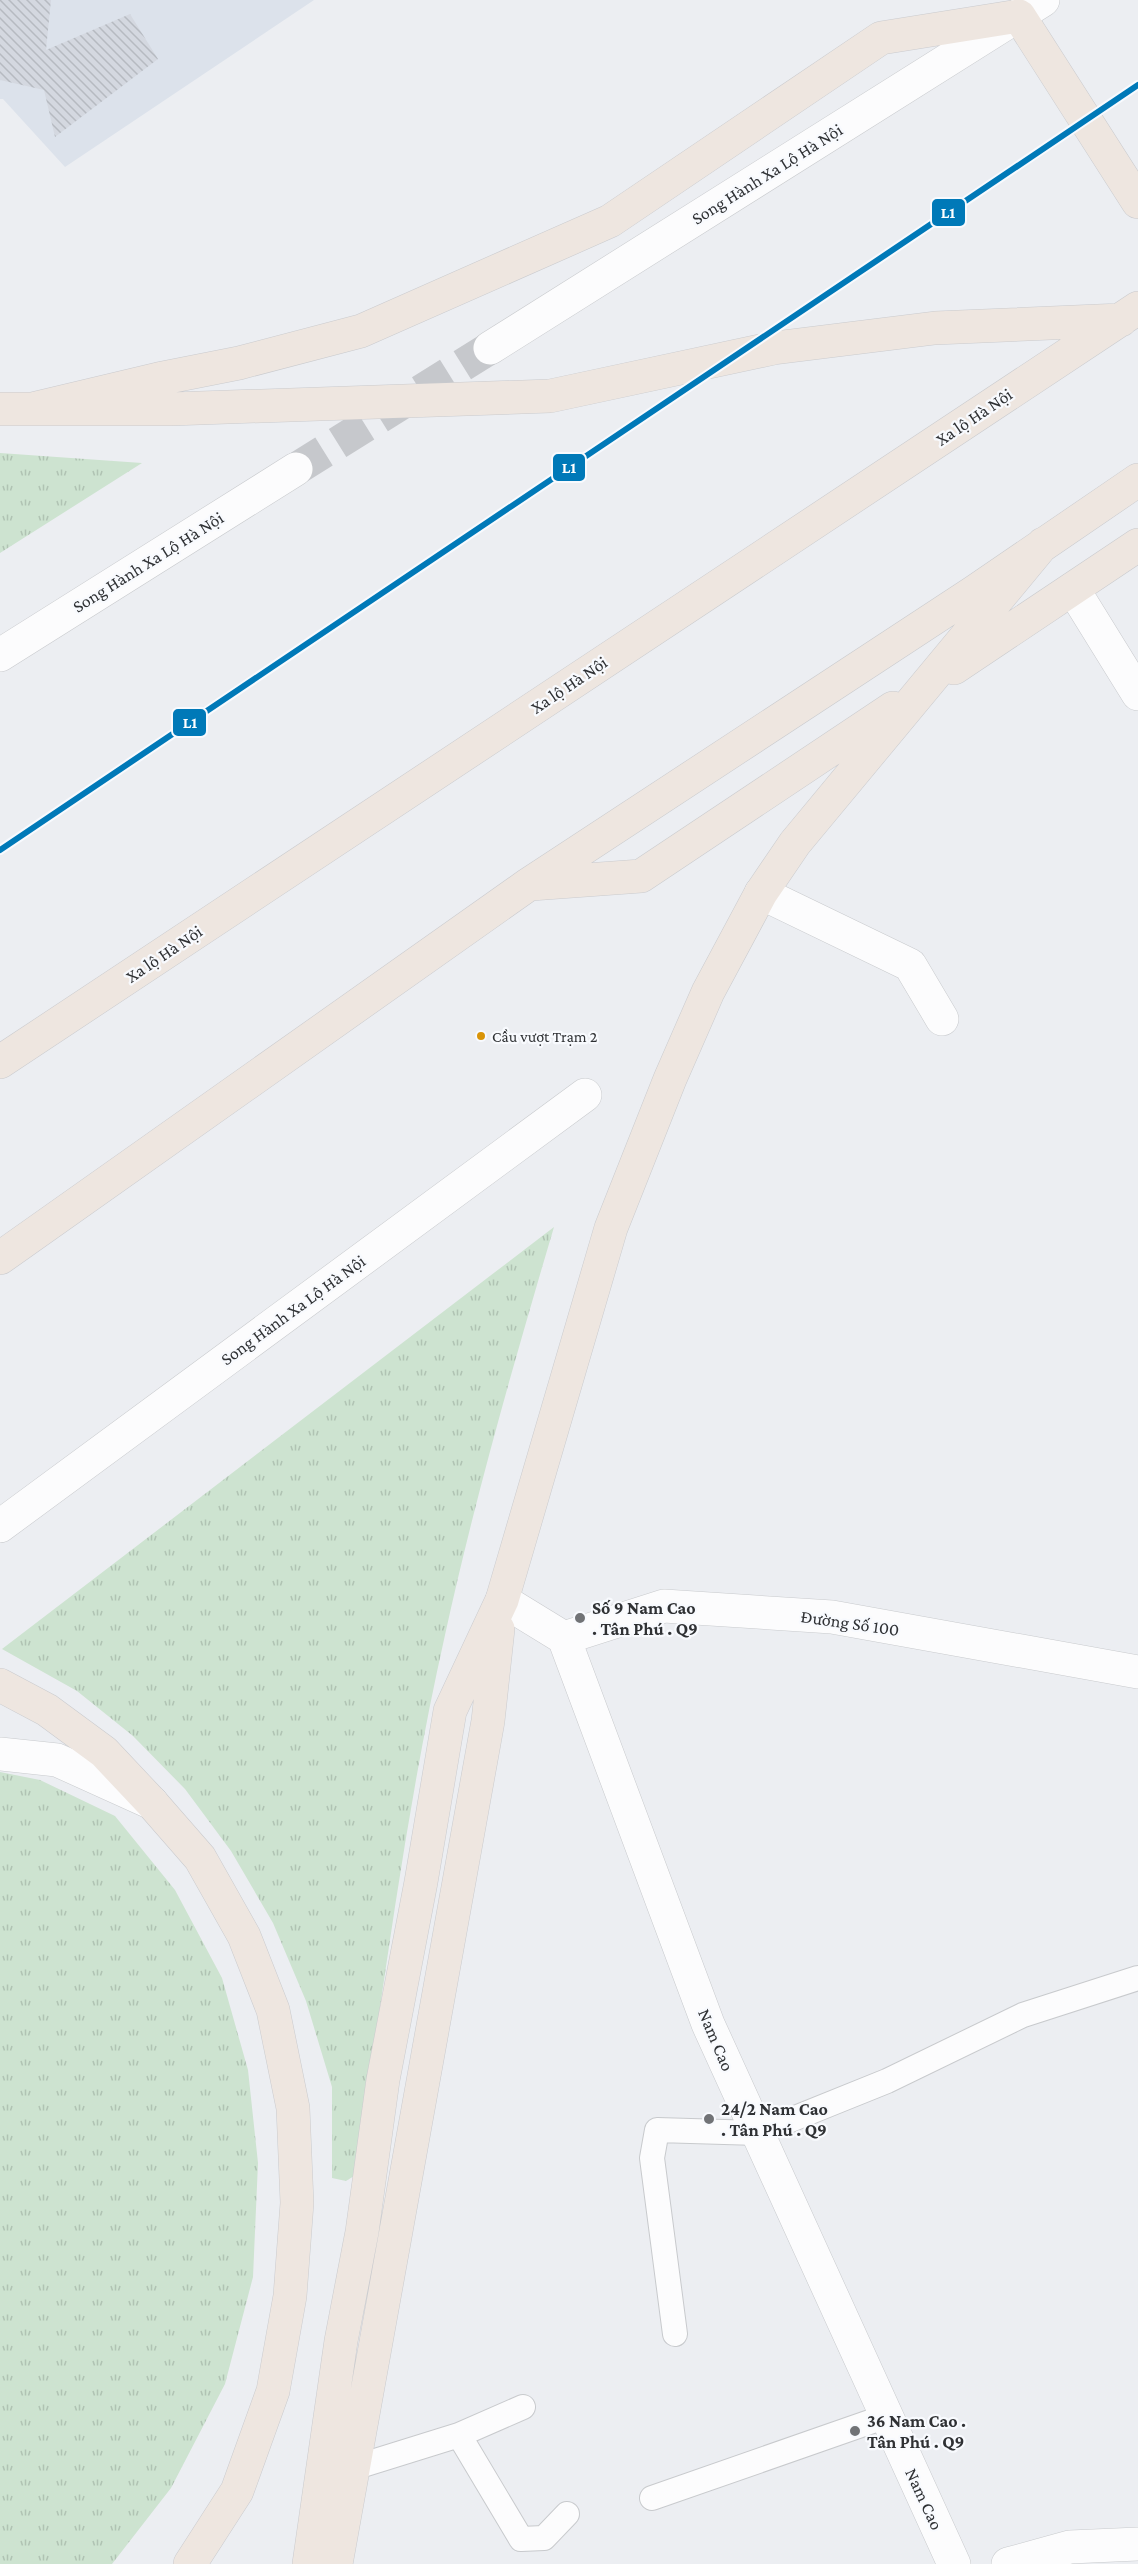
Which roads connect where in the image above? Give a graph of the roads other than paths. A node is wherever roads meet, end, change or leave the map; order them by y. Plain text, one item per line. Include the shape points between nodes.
1 (1024, 5) edge
2 (1138, 202) edge
3 (1130, 314) edge
4 (490, 348) tunnel mouth
5 (16, 409) edge
6 (296, 469) tunnel mouth
7 (1138, 480) edge
8 (1043, 544) junction
9 (1138, 545) edge
10 (1073, 589) junction
11 (0, 655) edge
12 (923, 688) junction
13 (1138, 694) edge
14 (529, 884) junction
15 (761, 893) junction
16 (942, 1019) dead end
17 (0, 1062) edge
18 (585, 1095) dead end
19 (0, 1258) edge
20 (0, 1526) edge
21 (501, 1600) junction
22 (564, 1638) junction
23 (1138, 1672) edge
24 (0, 1685) edge
25 (0, 1754) edge
26 (152, 1803) junction
27 (1138, 1978) edge
28 (758, 2133) junction
29 (675, 2334) dead end
30 (523, 2407) dead end
31 (887, 2416) junction
32 (459, 2435) junction
33 (353, 2468) junction
34 (652, 2498) dead end
35 (567, 2514) dead end
36 (1138, 2544) edge
37 (190, 2564) edge
38 (309, 2564) edge
39 (336, 2564) edge
40 (954, 2564) edge
41 (1008, 2564) edge

1 - 2 highway
1 - 4 street, Song Hành Xa Lộ Hà Nội
1 - 5 highway via 881,38 610,221 361,331 239,363
3 - 5 highway via 935,328 774,348 550,396 171,409
3 - 17 highway, Xa lộ Hà Nội
6 - 11 street, Song Hành Xa Lộ Hà Nội
7 - 8 highway
8 - 12 highway
8 - 14 highway
9 - 10 highway
10 - 12 highway
10 - 13 street
12 - 14 highway via 641,876
12 - 15 highway via 795,843
14 - 19 highway
15 - 16 street via 910,964
15 - 21 highway via 708,992 611,1228
18 - 20 street, Song Hành Xa Lộ Hà Nội
21 - 22 street
21 - 33 highway via 488,1721
21 - 38 highway via 450,1711 383,2080
22 - 23 street, Đường Số 100 via 664,1605 832,1617
22 - 28 street, Nam Cao via 708,2024
24 - 26 highway via 47,1710 104,1752
25 - 26 street via 57,1760
26 - 37 highway via 200,1858 244,1936 273,2010 294,2120 296,2226 290,2296 273,2391 237,2491
27 - 28 lane via 1023,2015 887,2081
28 - 29 lane via 657,2130 652,2158
28 - 31 street, Nam Cao
30 - 32 lane
31 - 34 lane
31 - 40 street, Nam Cao
32 - 33 lane
32 - 35 lane via 521,2539 544,2538
33 - 39 highway
36 - 41 street via 1070,2547

